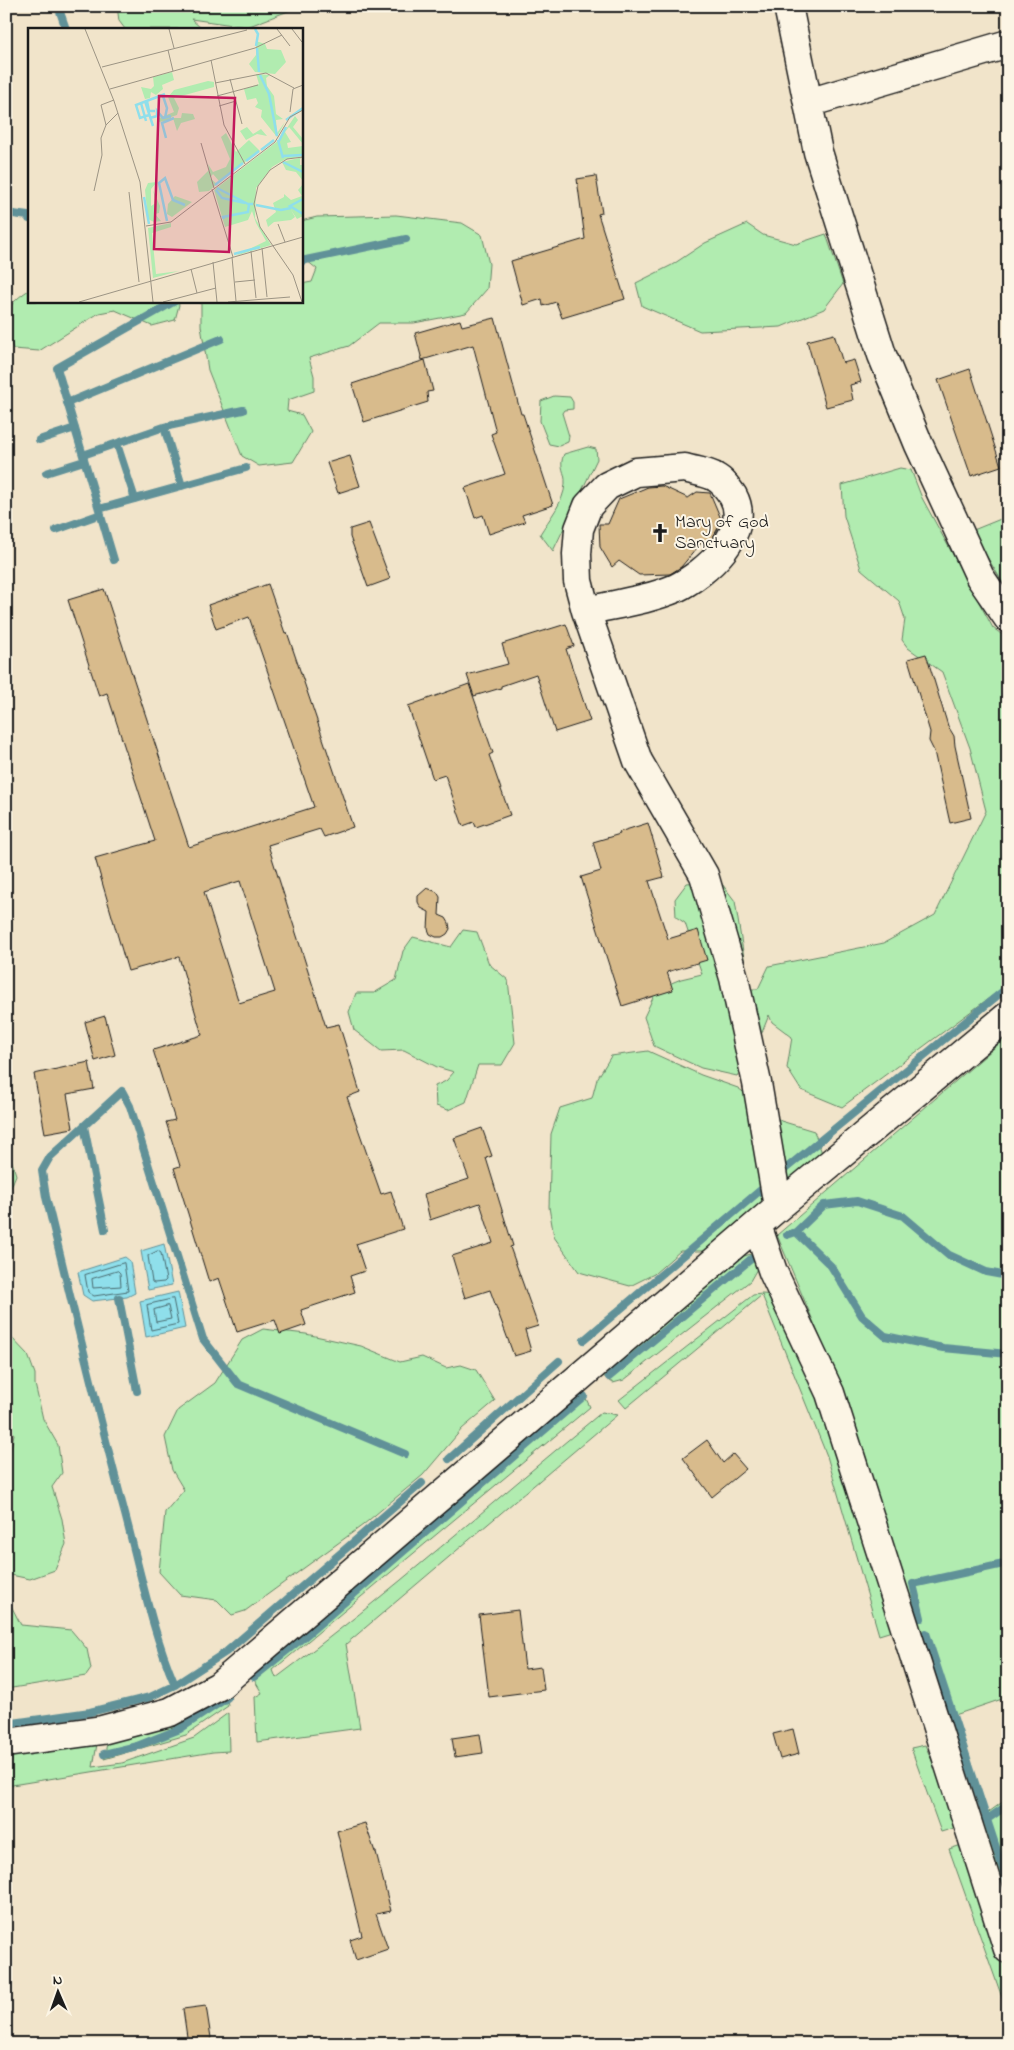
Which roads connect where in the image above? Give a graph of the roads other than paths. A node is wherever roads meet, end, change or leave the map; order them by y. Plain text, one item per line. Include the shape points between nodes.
1 (788, 6) edge
2 (1008, 44) edge
3 (808, 103) junction
4 (586, 611) junction
5 (1008, 618) edge
6 (1008, 1016) edge
7 (778, 1207) junction
8 (757, 1225) junction
9 (6, 1743) edge
10 (1008, 1949) edge

1 - 3 street
2 - 3 street
3 - 5 street via 818,152 889,373 980,577
4 - 4 street via 675,588 708,567 732,536 737,522 737,504 728,488 714,476 685,468 636,472 607,486 588,506 580,529 578,581
4 - 7 street via 638,761 704,875 734,978 757,1083
6 - 7 street
7 - 8 street
8 - 9 street via 219,1686 170,1712 102,1730
8 - 10 street via 773,1272 830,1393

